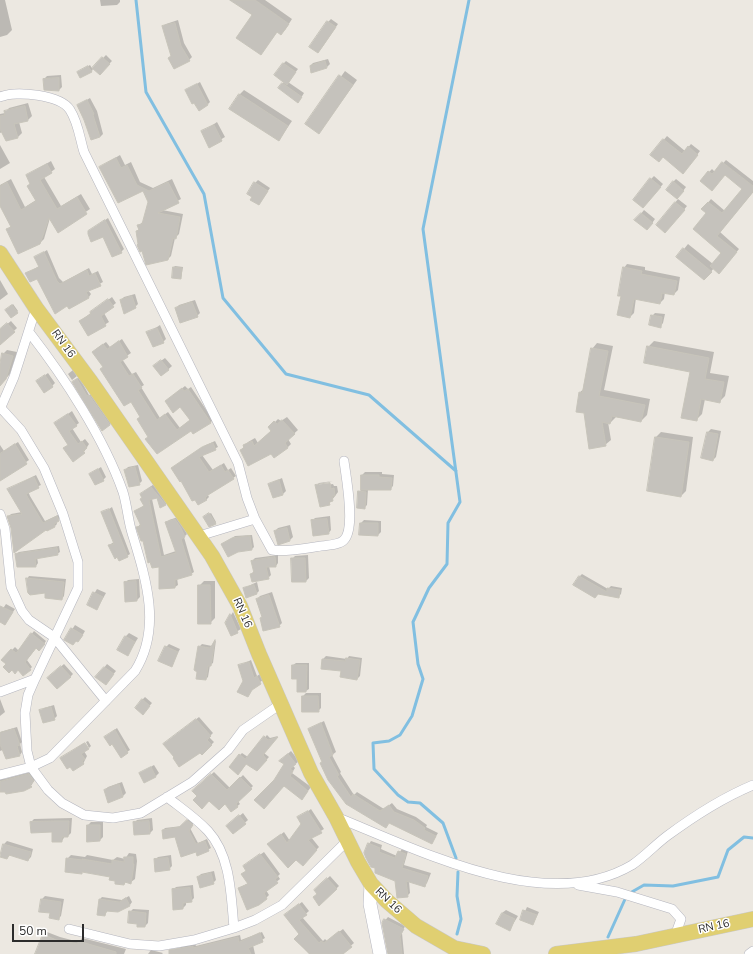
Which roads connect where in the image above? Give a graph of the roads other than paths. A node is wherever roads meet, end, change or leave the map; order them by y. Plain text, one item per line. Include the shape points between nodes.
1 (0, 97) edge
2 (0, 253) edge
3 (36, 308) junction
4 (29, 332) junction
5 (1, 407) edge
6 (344, 461) dead end
7 (0, 514) edge
8 (255, 519) junction
9 (200, 536) junction
10 (54, 637) junction
11 (35, 680) junction
12 (0, 692) edge
13 (106, 701) junction
14 (282, 704) junction
15 (31, 767) junction
16 (0, 775) edge
17 (753, 785) edge
18 (167, 797) junction
19 (336, 817) junction
20 (347, 841) junction
21 (372, 884) junction
22 (571, 884) junction
23 (753, 919) edge
24 (69, 928) dead end
25 (234, 928) junction
26 (675, 936) junction
27 (753, 952) edge
28 (378, 953) edge
29 (483, 954) edge
30 (556, 954) edge
31 (749, 954) edge

1 - 8 street via 34,94 62,102 70,110 84,152 238,463
2 - 3 main road, RN 16 / RN 16
3 - 4 street
3 - 9 main road, RN 16 / RN 16
4 - 5 street
4 - 13 street via 80,407 113,467 123,493 147,586 149,638 143,658 135,671
5 - 10 street via 21,430 44,468 63,514 78,562 78,588
6 - 8 street via 349,495 349,525 344,540 282,552 272,550
7 - 10 street via 5,529 11,587 24,615
8 - 9 street
9 - 14 main road, RN 16 / RN 16 via 240,606
10 - 11 street
10 - 13 street
11 - 12 street
11 - 15 street via 28,696 25,713 27,751
13 - 15 street via 50,758
14 - 18 street via 250,724 205,772
14 - 19 main road, RN 16 / RN 16 via 311,773
15 - 16 street
15 - 18 street via 62,804 84,815 113,818 141,813
17 - 22 street via 710,806 632,865 592,880
18 - 25 street via 209,832 219,849 229,878
19 - 20 main road, RN 16 / RN 16
19 - 22 street via 460,867 523,882
20 - 21 main road, RN 16 / RN 16
20 - 25 street via 282,905
21 - 28 main road via 370,904
21 - 29 main road, RN 16 / RN 16 via 416,926 454,948
22 - 26 street via 617,892 672,909 681,920
23 - 26 main road, RN 16 / RN 16
24 - 25 street via 130,944 159,946 194,940
26 - 30 main road, RN 16 / RN 16 via 636,944
27 - 31 street

